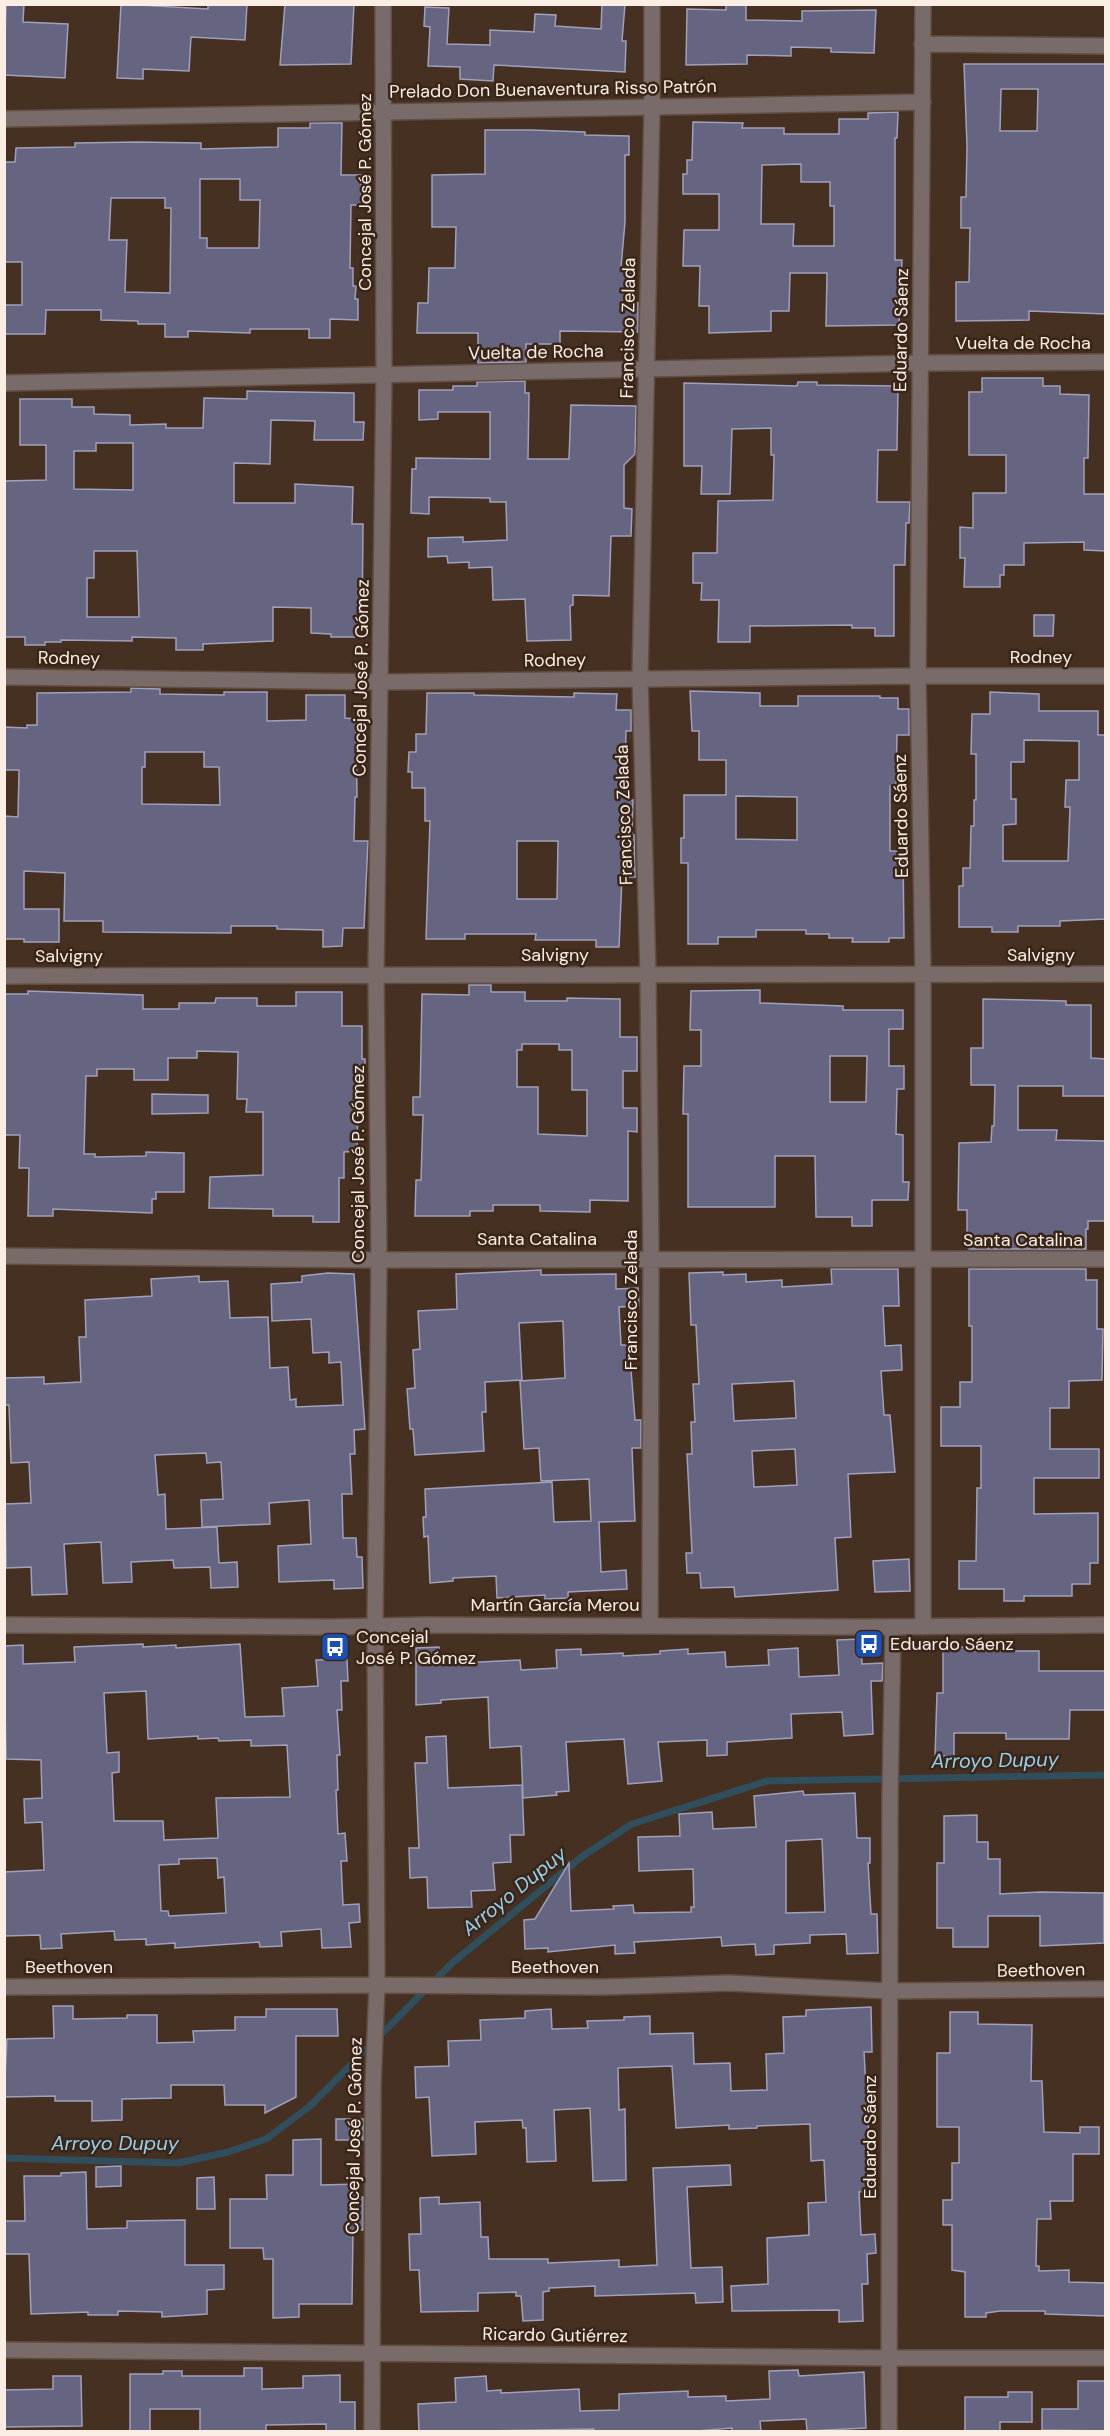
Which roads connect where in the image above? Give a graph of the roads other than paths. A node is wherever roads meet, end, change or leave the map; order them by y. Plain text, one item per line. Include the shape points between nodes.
1 (383, 4) edge
2 (652, 4) edge
3 (923, 4) edge
4 (922, 44) junction
5 (1106, 46) edge
6 (923, 102) junction
7 (652, 106) junction
8 (384, 111) junction
9 (4, 118) edge
10 (1106, 362) edge
11 (920, 363) junction
12 (646, 369) junction
13 (384, 375) junction
14 (4, 383) edge
15 (918, 676) junction
16 (1106, 676) edge
17 (4, 677) edge
18 (640, 678) junction
19 (381, 682) junction
20 (376, 974) junction
21 (648, 974) junction
22 (923, 974) junction
23 (1106, 974) edge
24 (4, 976) edge
25 (4, 1257) edge
26 (651, 1258) junction
27 (1106, 1259) edge
28 (379, 1260) junction
29 (921, 1260) junction
30 (4, 1625) edge
31 (650, 1625) junction
32 (1106, 1625) edge
33 (375, 1627) junction
34 (893, 1627) junction
35 (923, 1627) junction
36 (377, 1985) junction
37 (4, 1987) edge
38 (1106, 1989) edge
39 (890, 1991) junction
40 (4, 2350) edge
41 (371, 2353) junction
42 (889, 2358) junction
43 (1106, 2358) edge
44 (372, 2432) edge
45 (889, 2432) edge

1 - 8 street, Concejal José P. Gómez
2 - 7 street, Francisco Zelada
3 - 4 street, Eduardo Sáenz
4 - 5 street
4 - 6 street, Eduardo Sáenz
6 - 7 street, Prelado Don Buenaventura Risso Patrón
6 - 11 street, Eduardo Sáenz
7 - 8 street, Prelado Don Buenaventura Risso Patrón
7 - 12 street, Francisco Zelada
8 - 9 street, Prelado Don Buenaventura Risso Patrón
8 - 13 street, Concejal José P. Gómez
10 - 11 street, Vuelta de Rocha
11 - 12 street, Vuelta de Rocha
11 - 15 street, Eduardo Sáenz
12 - 13 street, Vuelta de Rocha
12 - 18 street, Francisco Zelada
13 - 14 street, Vuelta de Rocha
13 - 19 street, Concejal José P. Gómez
15 - 16 street, Rodney
15 - 18 street, Rodney
15 - 22 street, Eduardo Sáenz
17 - 19 street, Rodney
18 - 19 street, Rodney
18 - 21 street, Francisco Zelada
19 - 20 street, Concejal José P. Gómez
20 - 21 street, Salvigny
20 - 24 street, Salvigny
20 - 28 street, Concejal José P. Gómez
21 - 22 street, Salvigny
21 - 26 street, Francisco Zelada
22 - 23 street, Salvigny
22 - 29 street, Eduardo Sáenz
25 - 28 street, Santa Catalina
26 - 28 street, Santa Catalina
26 - 29 street, Santa Catalina
26 - 31 street, Francisco Zelada
27 - 29 street, Santa Catalina
28 - 33 street, Concejal José P. Gómez
29 - 35 street, Eduardo Sáenz
30 - 33 street, Martín García Merou
31 - 33 street, Martín García Merou
31 - 34 street, Martín García Merou
32 - 35 street, Martín García Merou
33 - 36 street, Concejal José P. Gómez
34 - 35 street, Martín García Merou
34 - 39 street, Eduardo Sáenz
36 - 37 street, Beethoven
36 - 39 street, Beethoven via 604,1987 729,1983
36 - 41 street, Concejal José P. Gómez
38 - 39 street, Beethoven
39 - 42 street, Eduardo Sáenz
40 - 41 street, Ricardo Gutiérrez
41 - 42 street, Ricardo Gutiérrez
41 - 44 street, Concejal José P. Gómez
42 - 43 street, Ricardo Gutiérrez
42 - 45 street, Eduardo Sáenz

